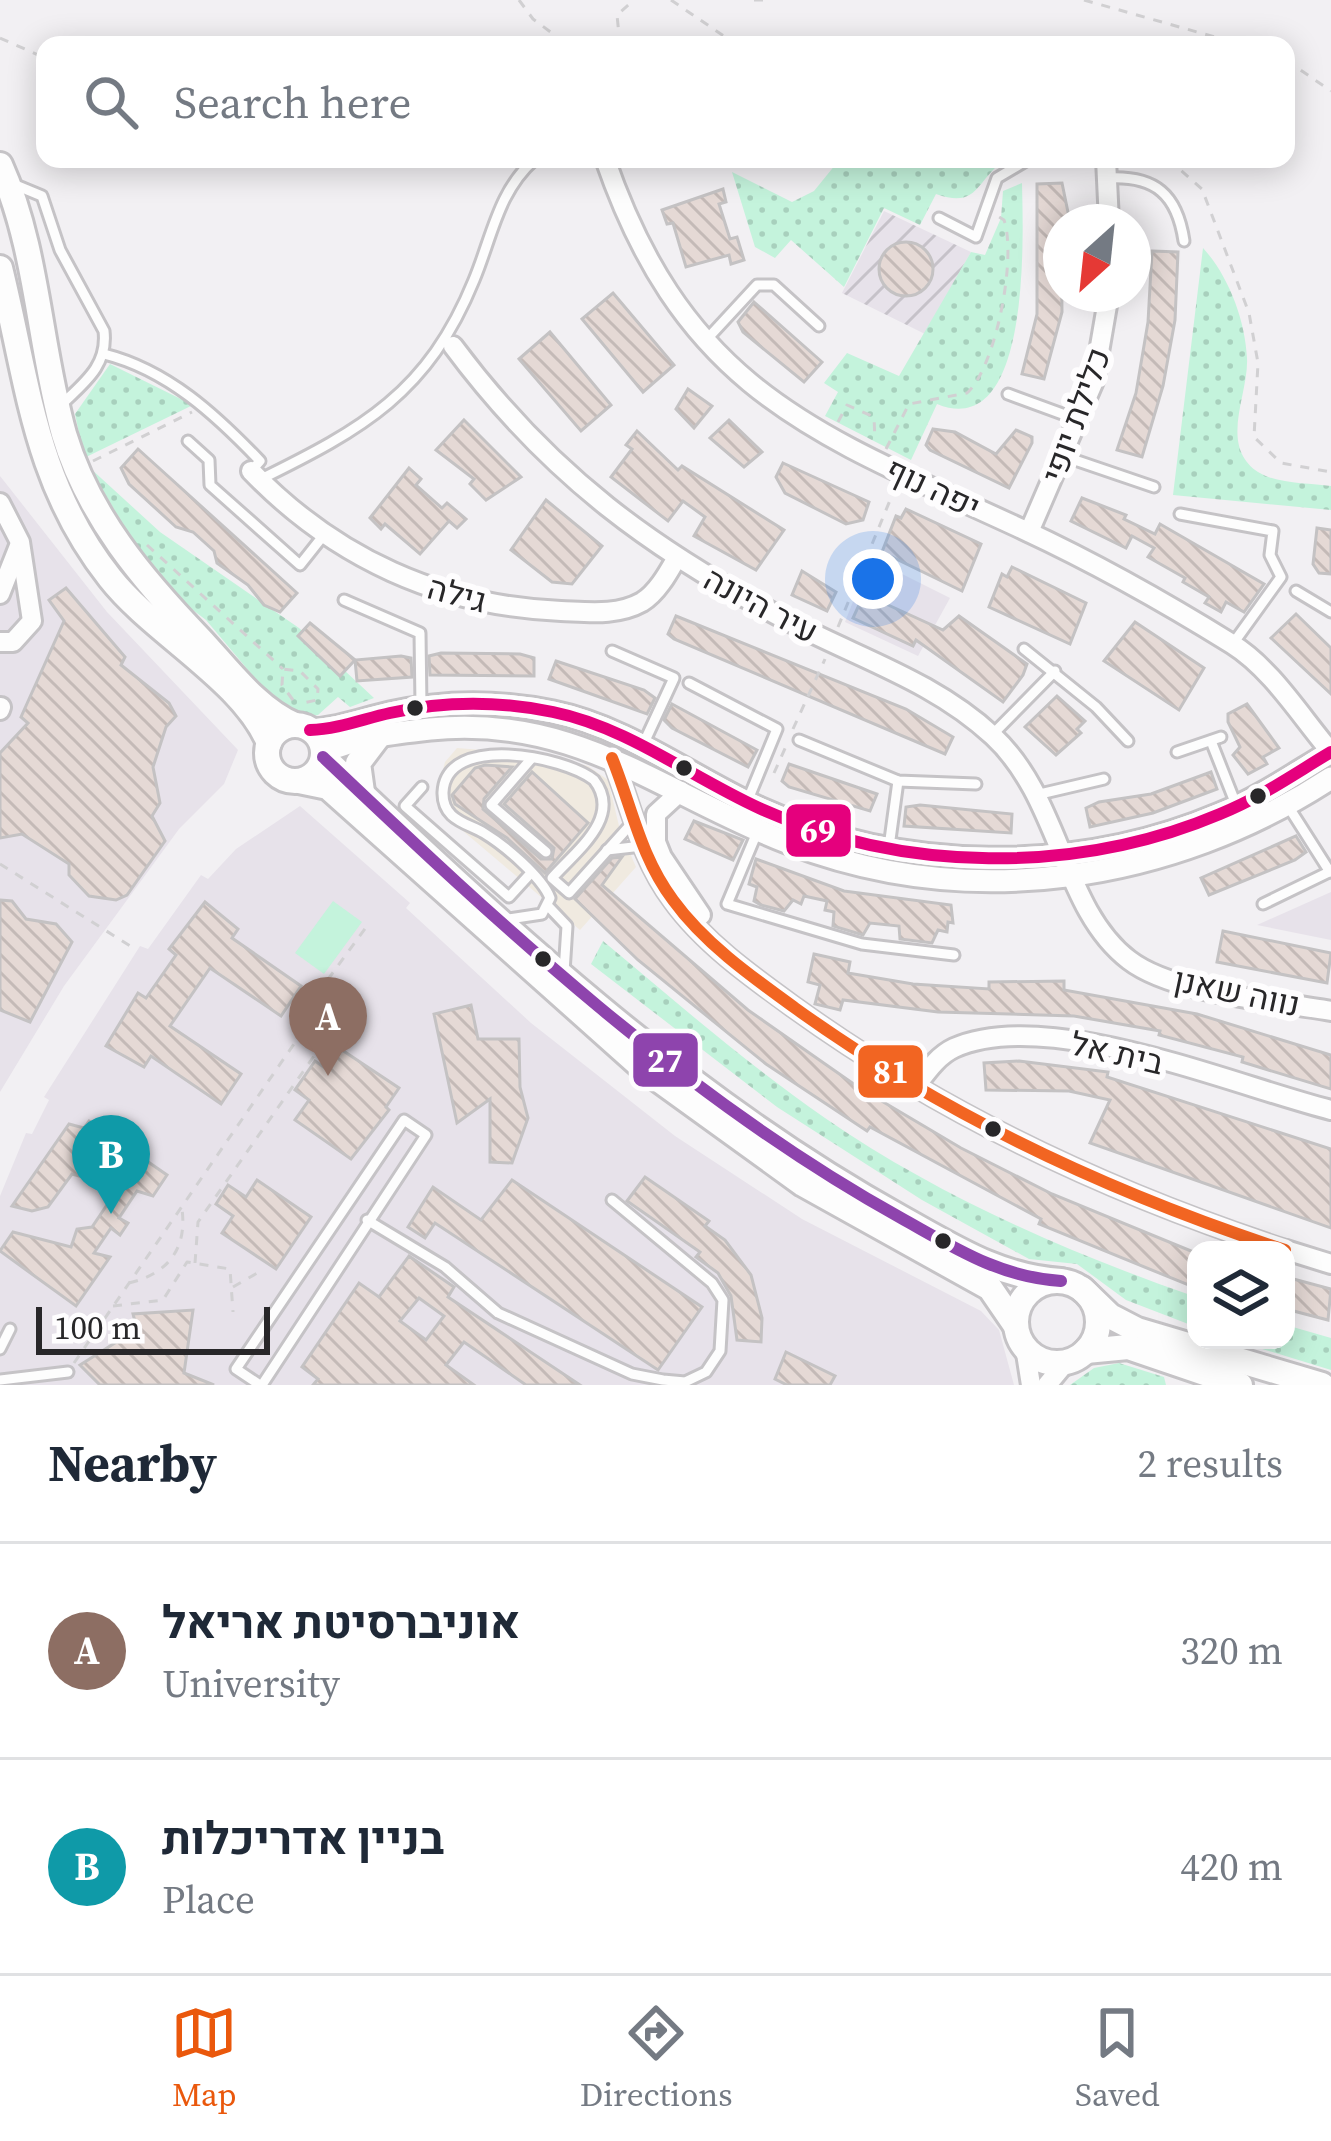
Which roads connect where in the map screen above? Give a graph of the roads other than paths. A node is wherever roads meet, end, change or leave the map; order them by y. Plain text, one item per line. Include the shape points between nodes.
1 (528, 168) edge
2 (609, 168) edge
3 (1014, 168) edge
4 (1107, 168) edge
5 (2, 178) edge
6 (1108, 204) edge
7 (939, 218) dead end
8 (1184, 241) dead end
9 (0, 268) edge
10 (1108, 312) edge
11 (819, 326) dead end
12 (704, 342) junction
13 (453, 346) dead end
14 (104, 353) junction
15 (1008, 394) dead end
16 (58, 407) junction
17 (1080, 421) junction
18 (188, 441) dead end
19 (1066, 457) junction
20 (255, 476) junction
21 (1154, 487) dead end
22 (0, 503) edge
23 (1180, 514) dead end
24 (1029, 532) junction
25 (323, 536) junction
26 (20, 542) junction
27 (676, 559) junction
28 (5, 570) edge
29 (1296, 591) dead end
30 (0, 594) edge
31 (344, 600) dead end
32 (1331, 612) edge
33 (0, 642) edge
34 (1232, 645) junction
35 (1024, 649) dead end
36 (612, 651) dead end
37 (1055, 671) junction
38 (689, 683) dead end
39 (421, 707) junction
40 (303, 727) junction
41 (380, 734) junction
42 (992, 735) junction
43 (799, 740) dead end
44 (1127, 741) dead end
45 (269, 743) junction
46 (643, 747) junction
47 (1177, 752) dead end
48 (1331, 752) edge
49 (324, 754) junction
50 (612, 758) junction
51 (531, 759) junction
52 (1331, 778) edge
53 (1104, 779) dead end
54 (898, 781) junction
55 (299, 782) junction
56 (976, 784) dead end
57 (422, 787) dead end
58 (680, 791) junction
59 (362, 792) junction
60 (1040, 794) junction
61 (747, 802) junction
62 (1288, 806) junction
63 (1237, 807) junction
64 (632, 823) junction
65 (758, 830) junction
66 (642, 846) junction
67 (889, 848) junction
68 (608, 850) junction
69 (546, 852) dead end
70 (1061, 855) junction
71 (1330, 871) edge
72 (530, 874) junction
73 (1073, 878) junction
74 (1263, 904) dead end
75 (548, 906) junction
76 (502, 918) junction
77 (713, 941) junction
78 (954, 955) dead end
79 (563, 972) junction
80 (1331, 1011) edge
81 (916, 1087) junction
82 (1331, 1110) edge
83 (612, 1200) dead end
84 (368, 1220) junction
85 (1261, 1241) edge
86 (1295, 1253) edge
87 (1331, 1264) edge
88 (1071, 1285) junction
89 (10, 1329) dead end
90 (1020, 1336) junction
91 (0, 1349) edge
92 (1076, 1356) junction
93 (68, 1372) road end
94 (0, 1379) edge
95 (261, 1385) edge
96 (1031, 1385) edge
97 (1047, 1385) edge
98 (1240, 1385) edge
99 (1322, 1385) edge

1 - 20 lane via 507,191 464,302 418,375 375,419
2 - 12 street, יפה נוף via 639,246
3 - 7 lane via 987,196 976,237
4 - 6 street
4 - 8 lane via 1160,186
5 - 14 lane via 42,196 60,250 104,331
5 - 16 main road
9 - 45 main road via 29,415 55,489 112,580 252,713
10 - 17 street, כלילת יופי
11 - 12 lane via 774,284 757,285
12 - 24 street, יפה נוף via 767,402 830,439
13 - 27 street, עיר היונה via 561,471
14 - 16 lane via 94,374
14 - 20 lane via 197,401 260,461
15 - 17 lane
16 - 40 main road via 89,494 140,575 254,695
17 - 19 street, כלילת יופי
18 - 25 lane via 209,460 210,485 300,565
19 - 21 lane
19 - 24 street, כלילת יופי
20 - 25 street, גילה
22 - 26 street
23 - 34 lane via 1273,531 1270,555 1281,577
24 - 34 street, יפה נוף
25 - 27 street, גילה via 451,596 541,610 608,613 644,601
26 - 28 street
26 - 33 street via 32,621 14,642
27 - 42 street, עיר היונה via 918,683
28 - 30 street
29 - 32 lane
31 - 39 lane via 421,633
34 - 48 street, יפה נוף
35 - 37 lane
36 - 46 lane via 674,678
37 - 42 lane
37 - 44 lane
38 - 61 lane via 777,729
39 - 40 street
39 - 46 street via 556,712
40 - 45 main road via 279,730
40 - 49 main road
41 - 49 street
41 - 50 street via 484,725 560,738
41 - 59 main road via 358,763
42 - 60 street, עיר היונה
43 - 54 lane
45 - 55 main road via 273,771
46 - 61 street
47 - 63 lane via 1216,739
48 - 63 street
49 - 55 main road
49 - 59 main road
50 - 58 street
50 - 64 street
51 - 68 lane via 587,774 604,799 598,826 552,878 568,892
51 - 69 lane via 491,805
51 - 72 lane via 457,761 443,794 466,829 482,831
52 - 62 street
53 - 60 lane
54 - 56 lane
54 - 67 lane
55 - 90 main road via 328,787 688,1103 803,1184 990,1288
57 - 72 lane via 405,806 509,897
58 - 65 street
58 - 77 street via 656,814 656,842
59 - 76 main road
60 - 70 street, עיר היונה
61 - 67 street
62 - 71 lane
62 - 73 street via 1204,844
63 - 70 street via 1154,838
64 - 66 street
64 - 68 lane
65 - 73 street via 916,875
65 - 78 lane via 727,904 862,944
66 - 68 lane
66 - 77 street via 673,900
67 - 70 street via 979,858
70 - 73 street, נווה שאנן
71 - 74 lane
72 - 75 lane via 547,889
73 - 80 street, נווה שאנן via 1100,928 1145,970
75 - 76 lane via 531,919
75 - 79 lane via 567,926
76 - 79 main road
77 - 81 street via 790,1005
79 - 88 main road via 700,1087 812,1166 1001,1272
81 - 82 street, בית אל via 952,1049 980,1040 1054,1039
81 - 85 street via 1112,1187
83 - 84 lane via 712,1282 723,1300 720,1351 706,1372 685,1382 632,1374 498,1312 446,1267
84 - 95 lane
84 - 95 lane via 426,1135 404,1120 236,1369
86 - 87 street
88 - 90 main road via 1028,1293
88 - 92 main road via 1092,1299 1098,1326
88 - 99 main road via 1137,1330
89 - 91 lane
90 - 92 main road via 1043,1360
90 - 96 street
92 - 97 street
92 - 98 main road via 1128,1347
93 - 94 lane

